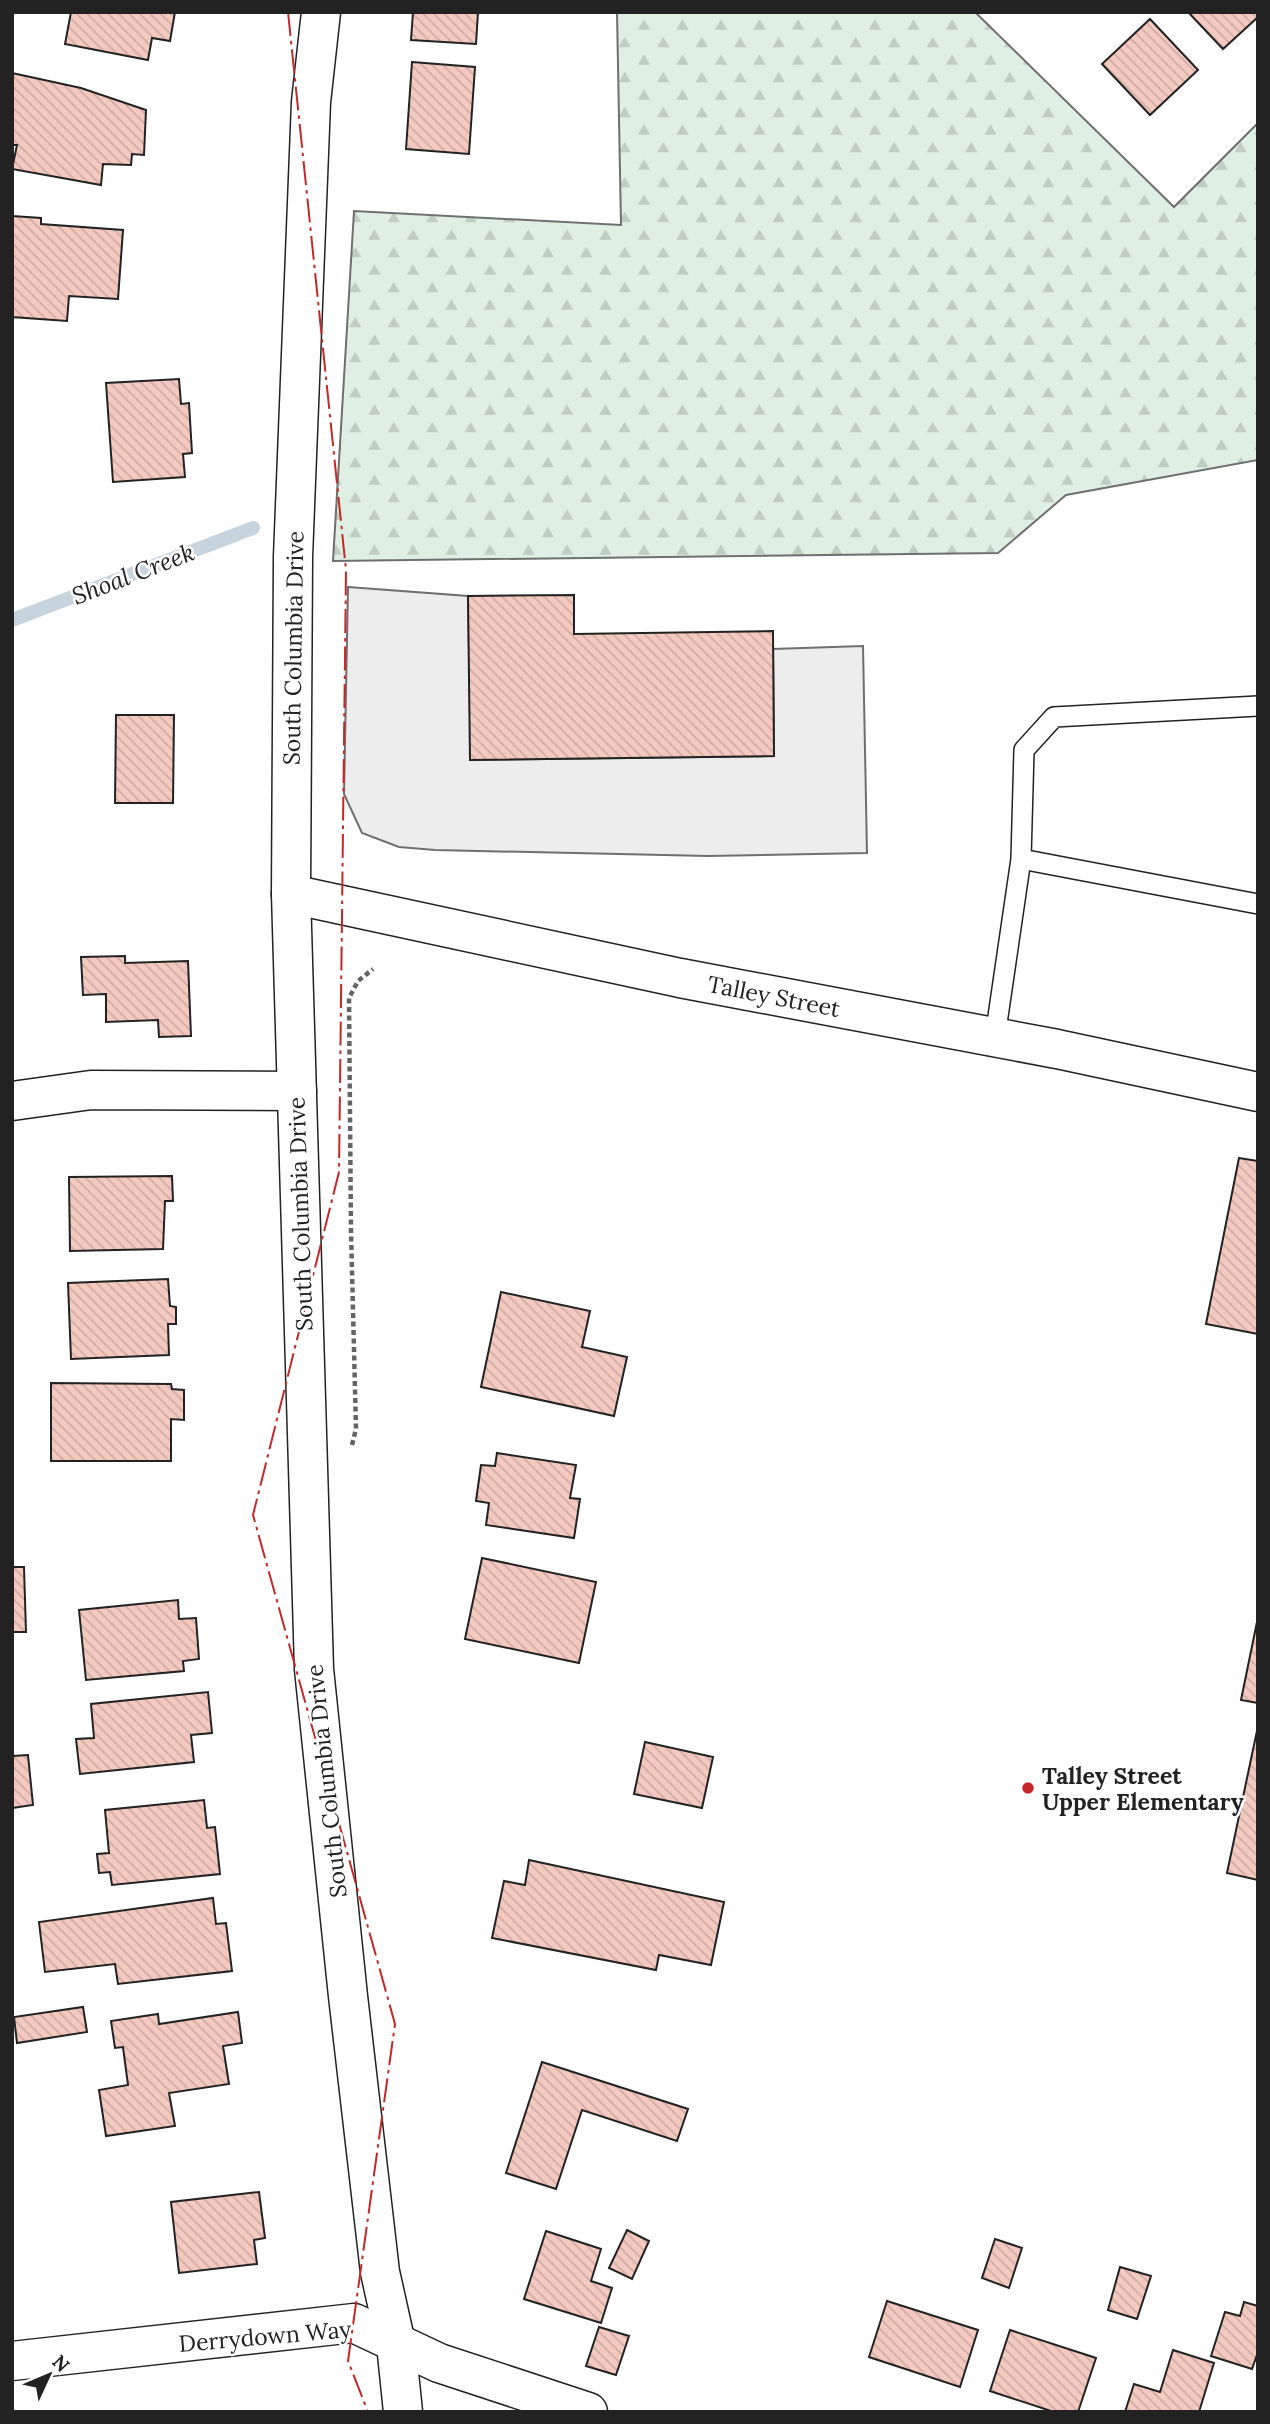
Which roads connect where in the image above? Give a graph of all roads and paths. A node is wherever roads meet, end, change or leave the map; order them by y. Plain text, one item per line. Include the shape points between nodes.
1 (321, 12) edge
2 (1258, 706) edge
3 (1021, 859) junction
4 (291, 894) junction
5 (1258, 904) edge
6 (373, 969) dead end
7 (995, 1037) junction
8 (297, 1091) junction
9 (1258, 1092) edge
10 (12, 1101) edge
11 (351, 1448) dead end
12 (396, 2344) junction
13 (12, 2361) edge
14 (403, 2412) edge
15 (588, 2412) edge

1 - 4 main road, South Columbia Drive via 311,102 293,557
2 - 3 lane via 1054,717 1024,750
3 - 5 lane
3 - 7 lane
4 - 7 main road, Talley Street via 680,978
4 - 8 main road, South Columbia Drive
6 - 11 path via 358,981 349,998 356,1429
7 - 9 main road, Talley Street
8 - 10 main road via 91,1090
8 - 12 main road, South Columbia Drive via 314,1670 380,2272
12 - 13 main road, Derrydown Way via 354,2323
12 - 14 main road, South Columbia Drive
12 - 15 main road, Derrydown Way via 439,2363

